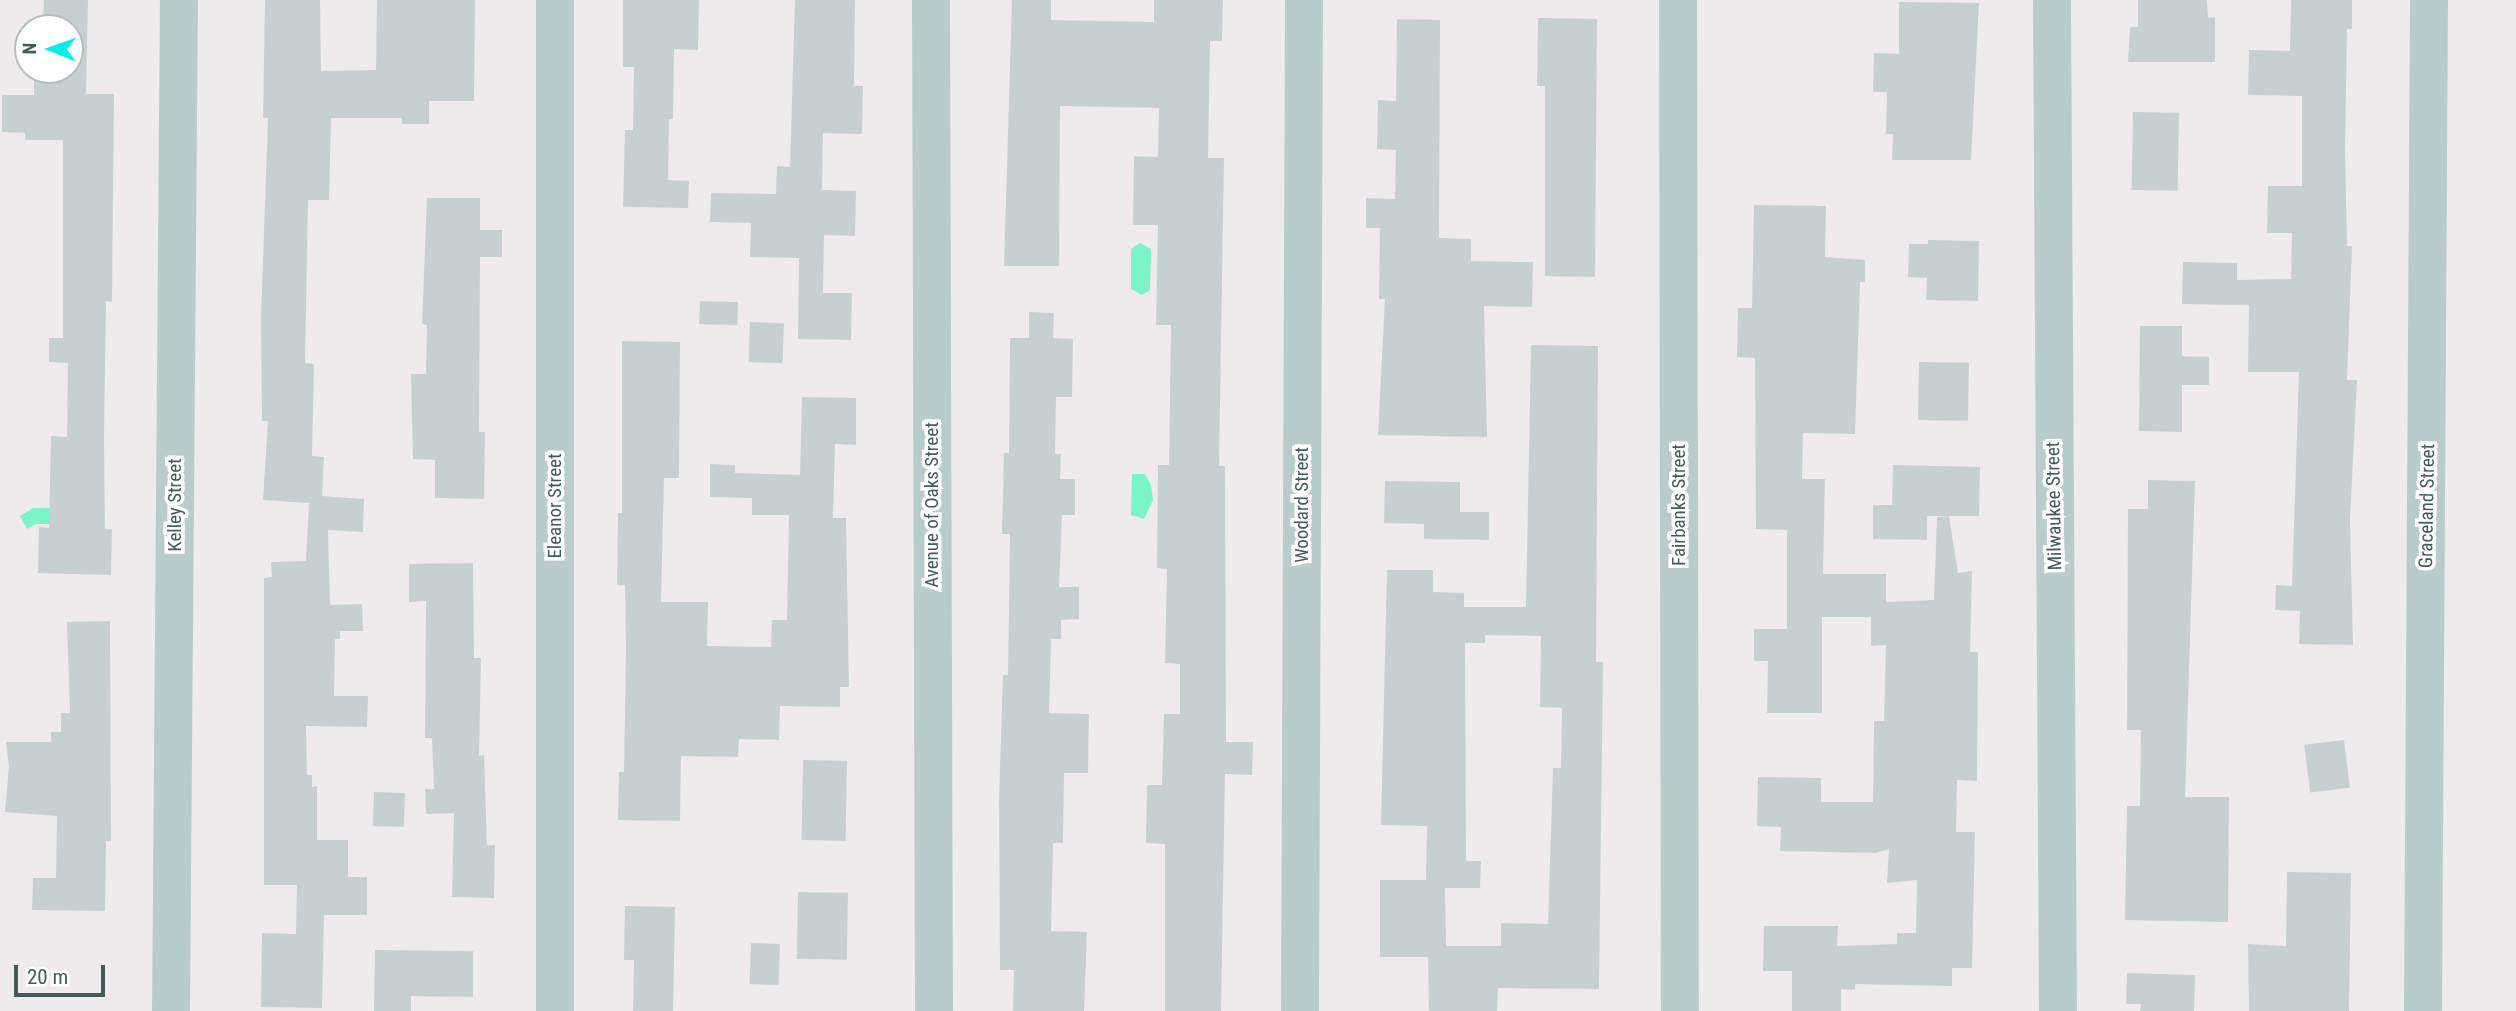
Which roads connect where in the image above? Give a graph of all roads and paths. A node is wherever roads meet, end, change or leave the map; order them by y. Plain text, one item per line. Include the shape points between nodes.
1 (179, 0) edge
2 (555, 0) edge
3 (931, 0) edge
4 (1304, 0) edge
5 (1678, 0) edge
6 (2052, 0) edge
7 (2429, 0) edge
8 (171, 1011) edge
9 (555, 1011) edge
10 (933, 1011) edge
11 (1300, 1011) edge
12 (1680, 1011) edge
13 (2058, 1011) edge
14 (2423, 1011) edge

1 - 8 street, Kelley Street
2 - 9 street, Eleanor Street
3 - 10 street, Avenue of Oaks Street
4 - 11 street, Woodard Street
5 - 12 street, Fairbanks Street
6 - 13 street, Milwaukee Street
7 - 14 street, Graceland Street

